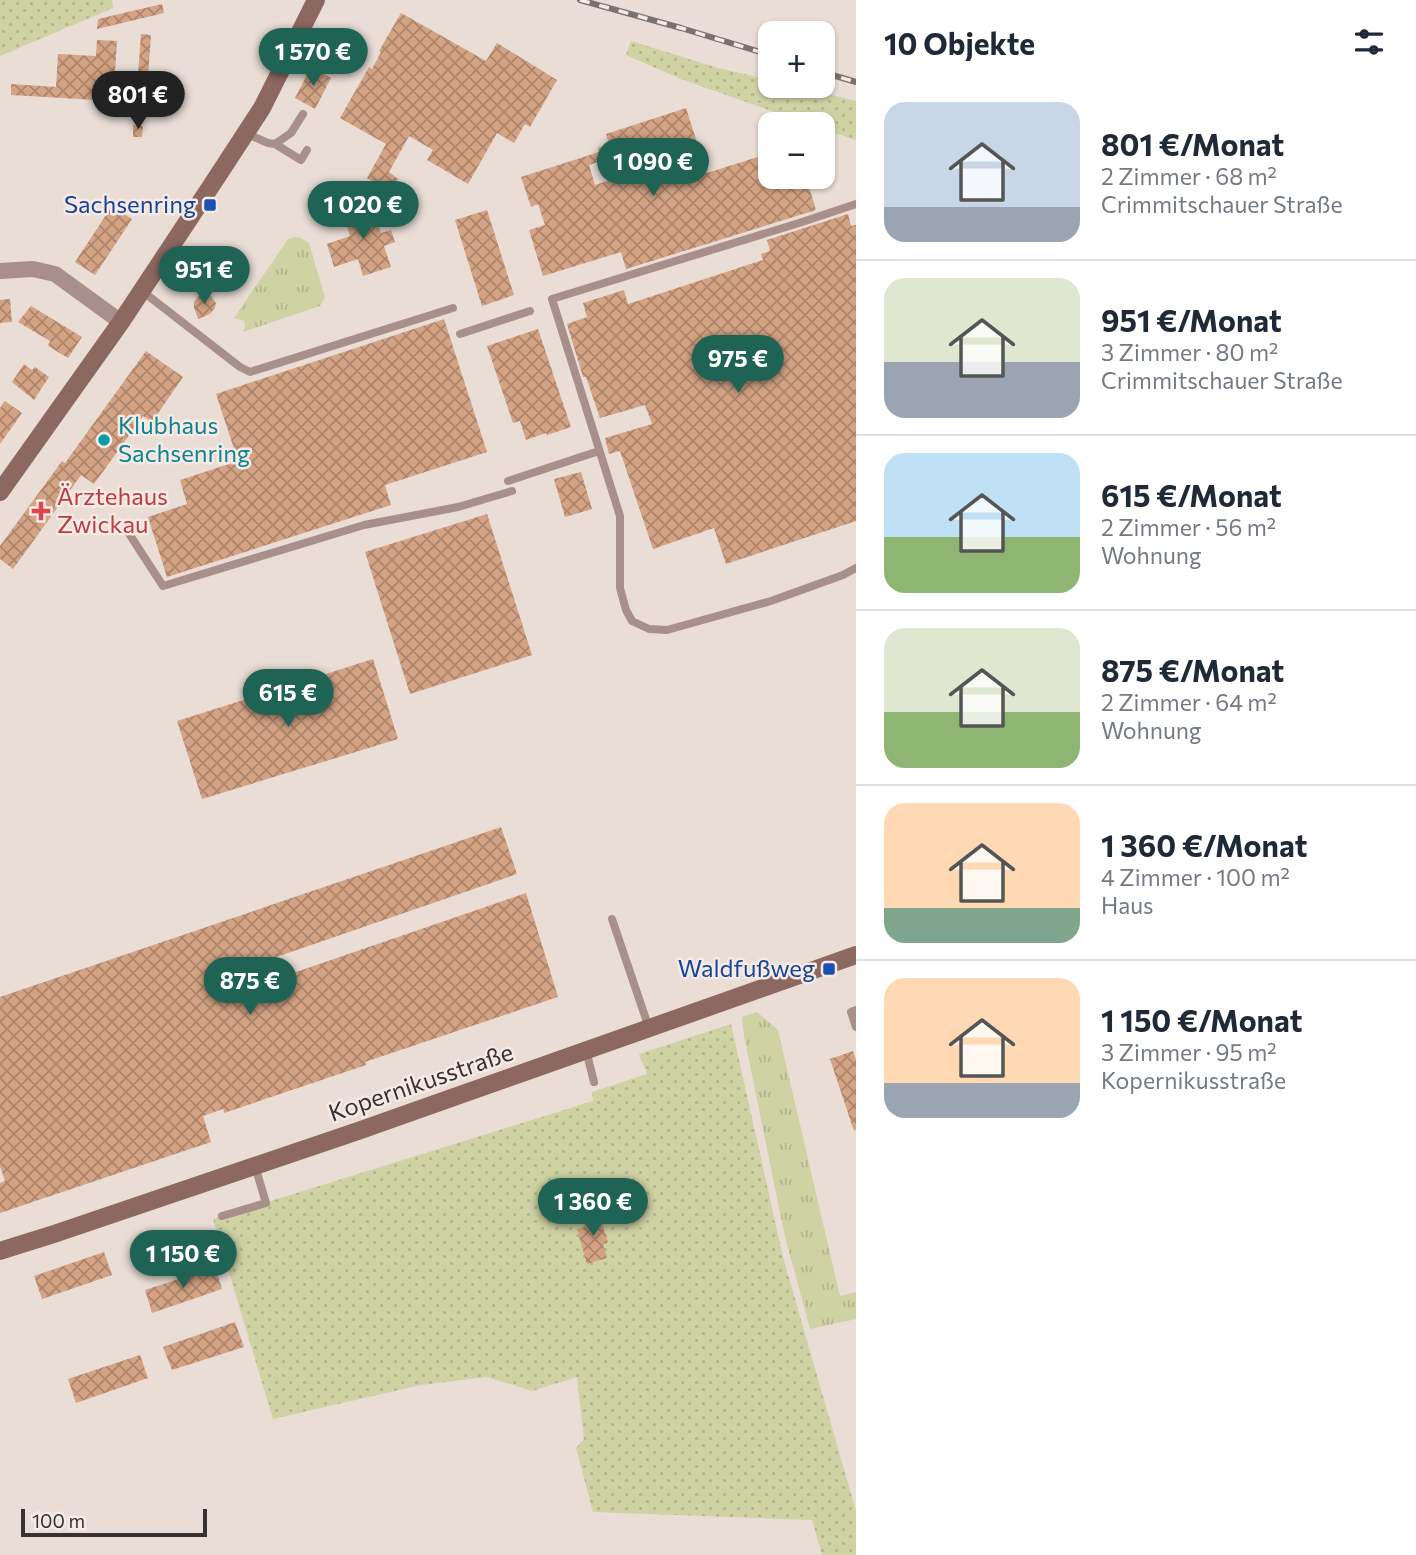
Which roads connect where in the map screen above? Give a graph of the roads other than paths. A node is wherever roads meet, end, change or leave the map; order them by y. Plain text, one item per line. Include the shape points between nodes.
1 (316, 0) edge
2 (303, 114) dead end
3 (246, 133) junction
4 (275, 144) junction
5 (307, 150) dead end
6 (856, 204) edge
7 (0, 271) edge
8 (142, 291) junction
9 (453, 308) dead end
10 (530, 311) dead end
11 (121, 322) junction
12 (460, 334) dead end
13 (599, 451) junction
14 (508, 481) dead end
15 (512, 491) dead end
16 (0, 492) edge
17 (126, 529) dead end
18 (856, 568) edge
19 (612, 919) dead end
20 (855, 957) edge
21 (856, 1010) edge
22 (856, 1027) edge
23 (649, 1028) junction
24 (586, 1051) junction
25 (594, 1082) dead end
26 (255, 1166) junction
27 (222, 1216) dead end
28 (0, 1251) edge

1 - 3 street
2 - 4 lane via 291,134
3 - 4 lane
3 - 8 street
4 - 5 lane via 301,160
6 - 13 lane via 552,299
7 - 11 street via 33,269 55,274
8 - 9 lane via 250,372
8 - 11 street
10 - 12 lane
11 - 16 street
13 - 14 lane
13 - 18 lane via 620,516 620,588 626,610 632,621 649,629 667,630 771,601
15 - 17 lane via 458,507 364,525 163,586
19 - 23 lane
20 - 23 street, Kopernikusstraße
21 - 22 lane via 851,1012
23 - 24 street, Kopernikusstraße
24 - 25 lane
24 - 26 street, Kopernikusstraße
26 - 27 lane via 266,1203
26 - 28 street, Kopernikusstraße

